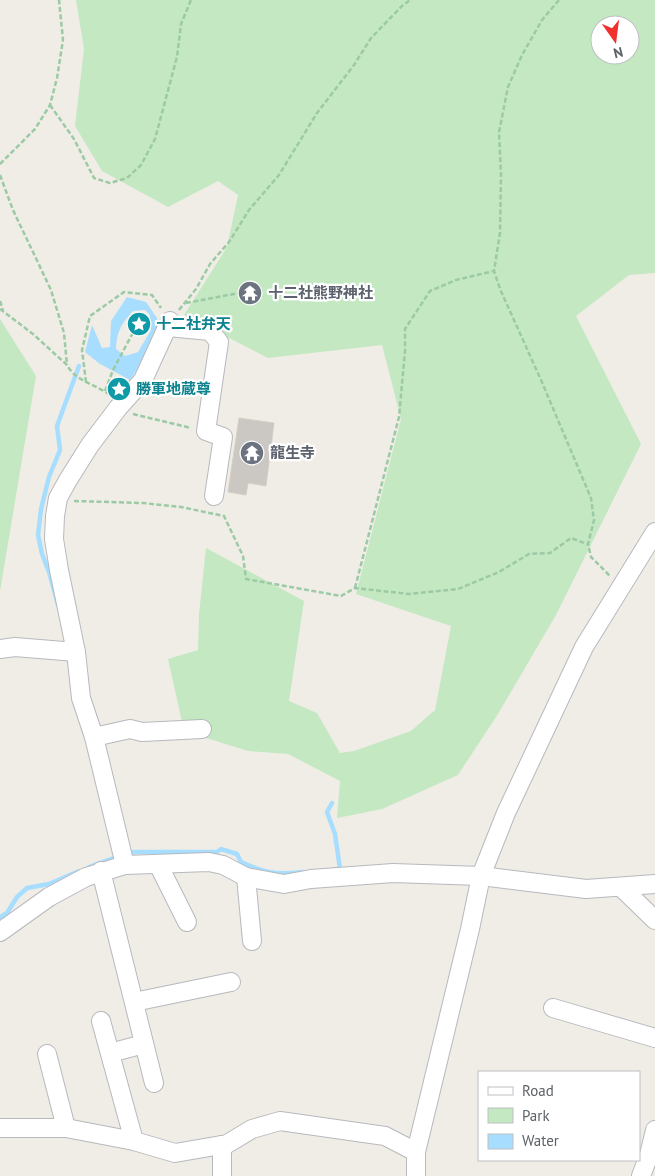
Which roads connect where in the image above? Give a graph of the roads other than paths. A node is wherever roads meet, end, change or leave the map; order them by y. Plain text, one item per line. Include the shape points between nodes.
1 (214, 496) dead end
2 (655, 532) edge
3 (0, 649) edge
4 (76, 652) junction
5 (202, 729) dead end
6 (94, 738) junction
7 (125, 864) junction
8 (158, 864) junction
9 (101, 871) junction
10 (480, 876) junction
11 (246, 877) junction
12 (655, 884) edge
13 (621, 887) junction
14 (655, 920) edge
15 (187, 922) dead end
16 (0, 932) edge
17 (252, 942) dead end
18 (231, 982) dead end
19 (134, 1002) junction
20 (553, 1008) dead end
21 (101, 1020) dead end
22 (655, 1038) edge
23 (144, 1044) junction
24 (110, 1053) junction
25 (47, 1054) dead end
26 (154, 1084) dead end
27 (0, 1128) edge
28 (66, 1128) junction
29 (654, 1134) edge
30 (134, 1141) junction
31 (222, 1145) junction
32 (416, 1152) junction
33 (222, 1176) edge
34 (416, 1176) edge
35 (640, 1176) edge

1 - 4 street via 223,437 206,431 219,342 210,331 169,324 143,380 90,445 58,498 54,539
2 - 10 street via 584,647
3 - 4 street via 15,647
4 - 6 street via 81,698
5 - 6 street via 142,732 130,729
6 - 7 street
7 - 8 street
7 - 9 street
8 - 11 street via 209,862
8 - 15 street
9 - 16 street via 49,897
9 - 19 street
10 - 11 street via 393,873 284,884
10 - 13 street via 586,889
10 - 32 street
11 - 17 street
12 - 13 street
13 - 14 street
18 - 19 street
19 - 23 street
20 - 22 street
21 - 24 street
23 - 24 street
23 - 26 street
24 - 30 street
25 - 28 street
27 - 28 street
28 - 30 street
29 - 35 street
30 - 31 street via 175,1153
31 - 32 street via 252,1129 280,1121 385,1136
31 - 33 street
32 - 34 street

